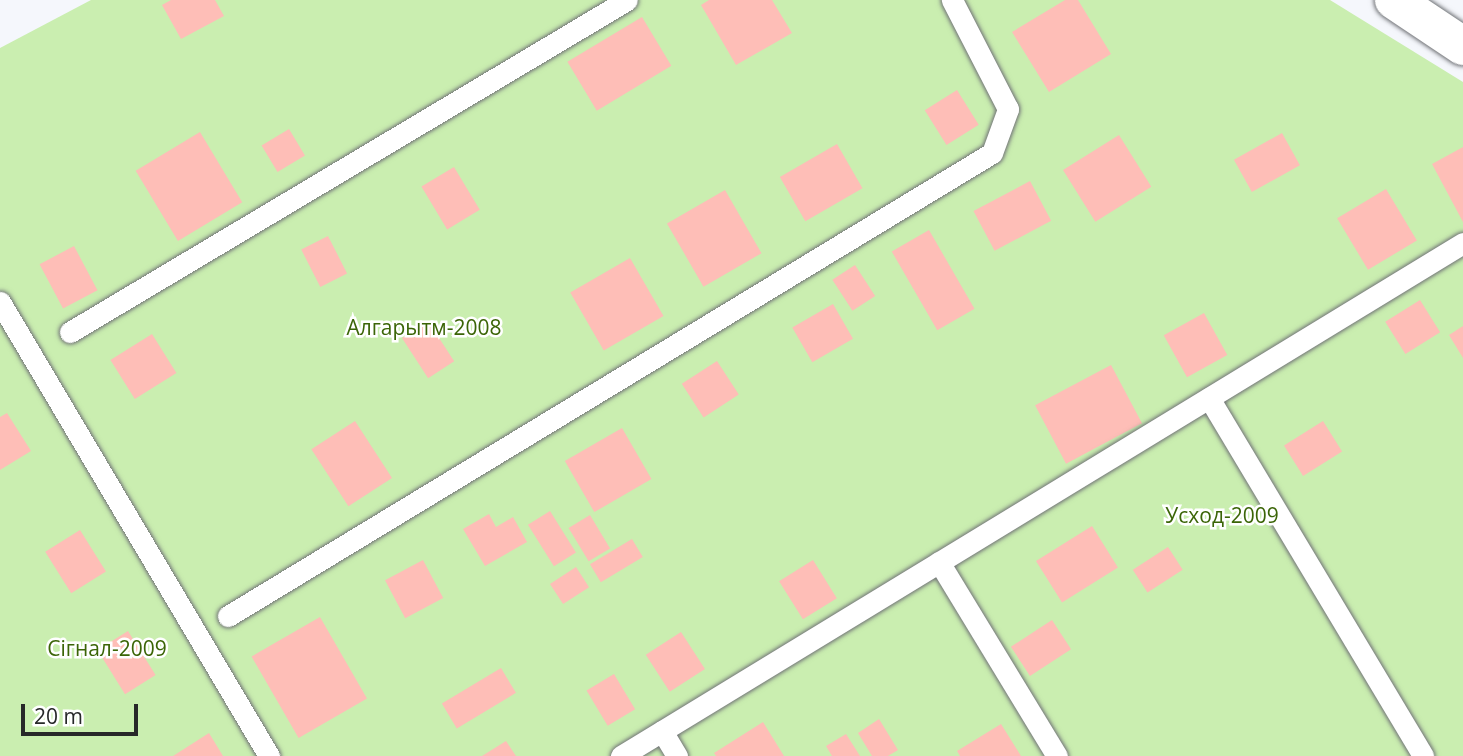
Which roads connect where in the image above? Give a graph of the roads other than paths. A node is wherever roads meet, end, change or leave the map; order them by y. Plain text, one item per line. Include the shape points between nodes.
1 (627, 0) edge
2 (952, 0) edge
3 (1394, 0) edge
4 (1463, 46) edge
5 (1463, 243) edge
6 (0, 302) edge
7 (70, 332) dead end
8 (1209, 398) junction
9 (939, 562) junction
10 (228, 616) dead end
11 (662, 731) junction
12 (269, 756) edge
13 (621, 756) edge
14 (677, 756) edge
15 (1057, 756) edge
16 (1423, 756) edge

1 - 7 lane
2 - 10 lane via 1008,109 992,153
3 - 4 street
5 - 8 lane
6 - 12 lane
8 - 9 lane
8 - 16 lane
9 - 11 lane
9 - 15 lane
11 - 13 lane
11 - 14 lane

